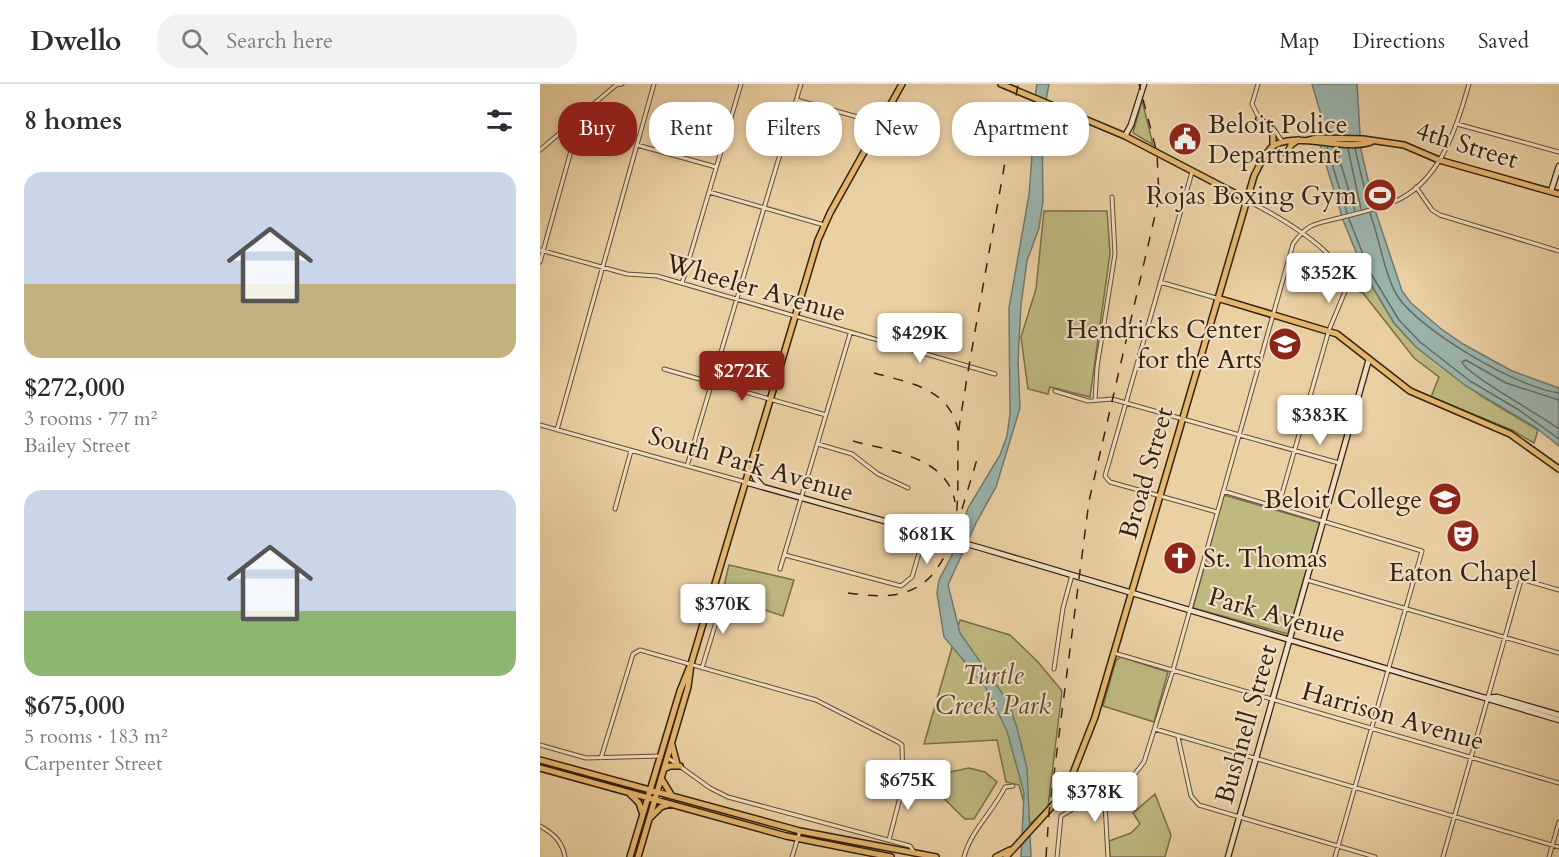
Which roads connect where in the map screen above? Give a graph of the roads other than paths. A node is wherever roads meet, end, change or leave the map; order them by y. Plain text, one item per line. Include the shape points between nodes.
1 (621, 84) edge
2 (654, 84) edge
3 (741, 84) edge
4 (801, 84) edge
5 (902, 84) edge
6 (1001, 84) edge
7 (1144, 84) edge
8 (1258, 84) edge
9 (1469, 84) edge
10 (797, 100) junction
11 (596, 102) edge
12 (892, 102) edge
13 (854, 116) edge
14 (1258, 118) junction
15 (1457, 124) junction
16 (558, 135) edge
17 (1125, 136) junction
18 (1299, 140) junction
19 (1282, 141) junction
20 (1364, 142) joint
21 (637, 145) joint
22 (1272, 147) junction
23 (540, 150) edge
24 (1559, 152) edge
25 (1287, 154) dead end
26 (569, 156) edge
27 (634, 156) edge
28 (862, 156) edge
29 (1440, 160) junction
30 (1559, 166) edge
31 (716, 168) junction
32 (1192, 172) junction
33 (1416, 187) junction
34 (1551, 191) junction
35 (709, 192) junction
36 (1559, 194) edge
37 (1112, 197) dead end
38 (1246, 199) junction
39 (764, 207) junction
40 (824, 225) junction
41 (1302, 233) junction
42 (542, 250) edge
43 (1559, 251) edge
44 (540, 262) edge
45 (603, 267) junction
46 (1160, 282) junction
47 (682, 283) junction
48 (1217, 298) junction
49 (739, 300) junction
50 (1273, 314) junction
51 (795, 315) junction
52 (1329, 330) junction
53 (850, 334) junction
54 (1370, 359) junction
55 (664, 369) dead end
56 (995, 374) dead end
57 (714, 382) junction
58 (1055, 391) dead end
59 (770, 399) junction
60 (1095, 400) junction
61 (1125, 402) junction
62 (826, 416) junction
63 (1182, 418) junction
64 (540, 425) edge
65 (557, 430) junction
66 (1240, 434) junction
67 (818, 444) junction
68 (1294, 450) junction
69 (631, 451) junction
70 (751, 462) junction
71 (1339, 463) junction
72 (687, 466) junction
73 (1559, 469) edge
74 (745, 482) junction
75 (764, 488) junction
76 (908, 488) dead end
77 (1223, 491) junction
78 (1159, 495) junction
79 (801, 499) junction
80 (1278, 508) junction
81 (615, 509) dead end
82 (1217, 512) junction
83 (1323, 521) junction
84 (925, 532) junction
85 (987, 550) joint
86 (785, 554) junction
87 (780, 569) dead end
88 (1522, 573) dead end
89 (1072, 575) junction
90 (1307, 579) junction
91 (1521, 579) junction
92 (1559, 590) edge
93 (1131, 592) junction
94 (724, 596) dead end
95 (1406, 609) junction
96 (1190, 610) junction
97 (1503, 637) junction
98 (1290, 640) junction
99 (1114, 653) junction
100 (1559, 653) edge
101 (691, 664) junction
102 (702, 668) junction
103 (1054, 669) dead end
104 (1389, 669) junction
105 (1173, 670) junction
106 (1486, 698) junction
107 (1273, 700) junction
108 (1559, 715) edge
109 (1559, 720) edge
110 (1155, 729) junction
111 (1372, 729) junction
112 (1178, 736) junction
113 (672, 743) junction
114 (540, 744) edge
115 (660, 755) junction
116 (667, 757) junction
117 (1470, 757) junction
118 (601, 758) junction
119 (540, 759) edge
120 (1257, 759) junction
121 (678, 765) junction
122 (540, 768) edge
123 (664, 769) junction
124 (654, 776) junction
125 (661, 778) junction
126 (1071, 780) junction
127 (1559, 783) edge
128 (1012, 786) dead end
129 (636, 787) junction
130 (1091, 788) junction
131 (1104, 788) junction
132 (1355, 788) junction
133 (650, 790) junction
134 (628, 792) junction
135 (657, 792) junction
136 (648, 797) junction
137 (673, 797) junction
138 (655, 799) junction
139 (670, 804) junction
140 (642, 816) junction
141 (1240, 817) junction
142 (1454, 817) junction
143 (648, 821) junction
144 (1559, 822) edge
145 (540, 826) edge
146 (800, 831) junction
147 (798, 838) junction
148 (889, 840) junction
149 (1552, 845) junction
150 (1016, 846) junction
151 (1338, 847) junction
152 (1559, 847) edge
153 (914, 852) junction
154 (565, 857) edge
155 (630, 857) edge
156 (638, 857) edge
157 (792, 857) edge
158 (891, 857) edge
159 (936, 857) edge
160 (964, 857) edge
161 (996, 857) edge
162 (1006, 857) edge
163 (1057, 857) edge
164 (1108, 857) edge
165 (1228, 857) edge
166 (1335, 857) edge
167 (1374, 857) edge
168 (1443, 857) edge
169 (1549, 857) edge

1 - 11 street
2 - 21 street
3 - 31 street
4 - 10 street
5 - 12 main road
6 - 17 main road
7 - 17 street
8 - 14 street via 1252,99
9 - 15 street
10 - 13 street
10 - 39 street
14 - 19 street via 1276,131
14 - 22 main road via 1274,133
15 - 24 street
15 - 29 street
16 - 23 street
17 - 32 main road
18 - 19 main road, Broad Street
18 - 20 main road, Broad Street
18 - 25 main road
19 - 22 main road, Broad Street
20 - 29 main road, 4th Street via 1406,146
21 - 31 street
22 - 38 main road, Broad Street via 1254,176
26 - 42 street
27 - 45 street
28 - 40 main road
29 - 33 street
29 - 34 main road, 4th Street
30 - 34 street
31 - 35 street
32 - 38 main road
32 - 46 street
33 - 41 street via 1398,201 1311,224
33 - 43 street via 1428,206 1440,215
34 - 36 main road, 4th Street
35 - 39 street
35 - 47 street
37 - 60 street via 1115,254
38 - 41 street
38 - 48 main road, Broad Street
39 - 40 street
39 - 49 street
40 - 51 main road
41 - 50 street via 1292,246
41 - 52 street via 1348,281
42 - 44 street
42 - 45 street, Wheeler Avenue
45 - 47 street, Wheeler Avenue
45 - 65 street
46 - 48 street
46 - 61 street
47 - 49 street, Wheeler Avenue
48 - 50 main road
48 - 63 main road, Broad Street
49 - 51 street, Wheeler Avenue
49 - 57 street
50 - 52 main road
50 - 66 street
51 - 53 street, Wheeler Avenue
51 - 59 main road
52 - 54 main road
52 - 68 street
53 - 56 street, Wheeler Avenue
53 - 62 street
54 - 71 street, Bushnell Street
54 - 73 main road via 1410,391 1510,434
55 - 57 street
57 - 59 street
57 - 72 street
58 - 60 street
59 - 62 street
59 - 70 main road
60 - 61 street
61 - 63 street
61 - 78 street via 1106,478
62 - 67 street
63 - 66 street
63 - 78 main road, Broad Street
64 - 65 street, South Park Avenue
65 - 69 street, South Park Avenue
66 - 68 street
66 - 77 street
67 - 76 street via 852,454 878,474
67 - 79 street
68 - 71 street
68 - 80 street
69 - 72 street, South Park Avenue
69 - 81 street
70 - 74 main road
70 - 75 street via 755,478
71 - 83 street, Bushnell Street
72 - 74 street, South Park Avenue
74 - 75 street, South Park Avenue
74 - 101 main road
75 - 79 street, South Park Avenue
77 - 80 street
77 - 82 street
78 - 82 street
78 - 93 main road, Broad Street
79 - 84 street, South Park Avenue
79 - 86 street
80 - 83 street
82 - 96 street
83 - 90 street, Bushnell Street
83 - 95 street via 1421,549
84 - 85 street, South Park Avenue
84 - 86 street via 912,577 907,584 898,586
85 - 89 street, Park Avenue
86 - 87 street
88 - 91 street
89 - 93 street, Park Avenue
89 - 103 street
90 - 95 street
90 - 98 street, Bushnell Street
91 - 92 street
91 - 97 street
93 - 96 street, Park Avenue
93 - 99 main road, Broad Street
94 - 102 street
95 - 97 street
95 - 104 street
96 - 98 street, Park Avenue
96 - 105 street
97 - 100 street
97 - 106 street
98 - 104 street, Park Avenue
98 - 107 street, Bushnell Street
99 - 105 street, Harrison Avenue
99 - 126 main road, Broad Street
101 - 102 street
101 - 113 main road
101 - 115 main road
101 - 118 street via 636,652 627,668
102 - 148 street via 816,700 902,745 903,786
104 - 106 street, Park Avenue
104 - 111 street
105 - 107 street, Harrison Avenue
105 - 110 street
106 - 108 street, Park Avenue via 1497,697
106 - 109 street, Park Avenue
106 - 117 street
107 - 111 street, Harrison Avenue
107 - 120 street, Bushnell Street
110 - 112 street
110 - 131 street via 1140,770
111 - 117 street, Harrison Avenue
111 - 132 street
112 - 120 street
112 - 141 street via 1194,801
113 - 116 main road
113 - 121 main road
114 - 118 street via 586,758
115 - 116 street
115 - 118 street
115 - 124 main road
116 - 121 street
116 - 123 main road
117 - 127 street, Harrison Avenue
117 - 142 street
119 - 129 main road
120 - 132 street
120 - 141 street, Bushnell Street
121 - 123 main road
121 - 148 street via 728,797
122 - 134 main road
123 - 125 main road
124 - 129 main road
124 - 133 main road
125 - 135 main road
125 - 137 main road
126 - 130 street
126 - 150 main road, Broad Street via 1066,791
128 - 160 street via 1005,787 999,801 969,839
129 - 133 main road
130 - 131 street
130 - 163 street via 1083,803 1061,816
131 - 164 street
132 - 142 street
132 - 151 street
133 - 135 main road
133 - 136 main road
134 - 136 main road
134 - 140 main road via 639,803
135 - 137 main road
135 - 138 main road
136 - 138 main road
136 - 140 main road
137 - 146 main road
138 - 139 main road
138 - 143 main road
139 - 143 main road via 661,807
139 - 147 main road
140 - 155 main road
141 - 151 street
141 - 165 street, Bushnell Street
142 - 149 street
142 - 168 street
143 - 156 main road
144 - 149 street
145 - 154 street via 553,833
146 - 147 street
146 - 153 main road
147 - 157 street
147 - 158 main road
148 - 153 street via 910,846
149 - 152 street
149 - 169 street
150 - 161 main road
150 - 162 main road
151 - 166 street
151 - 167 street
153 - 159 main road

